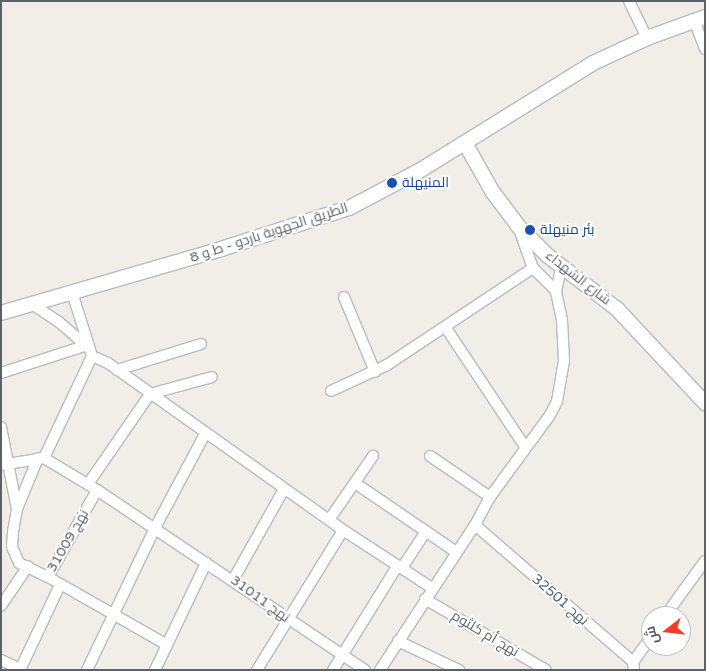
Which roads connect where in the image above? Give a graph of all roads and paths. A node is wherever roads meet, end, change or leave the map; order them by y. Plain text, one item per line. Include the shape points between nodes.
1 (629, 1) edge
2 (699, 18) edge
3 (647, 38) junction
4 (705, 49) edge
5 (465, 142) junction
6 (519, 227) junction
7 (533, 268) junction
8 (565, 268) junction
9 (556, 291) junction
10 (72, 292) junction
11 (344, 297) dead end
12 (32, 304) junction
13 (1, 313) edge
14 (446, 328) junction
15 (201, 344) dead end
16 (90, 351) junction
17 (117, 370) junction
18 (375, 372) junction
19 (1, 373) edge
20 (212, 377) dead end
21 (331, 391) dead end
22 (150, 394) junction
23 (705, 403) edge
24 (1, 427) edge
25 (205, 434) junction
26 (525, 447) junction
27 (373, 456) dead end
28 (430, 456) dead end
29 (41, 458) junction
30 (4, 464) edge
31 (355, 482) junction
32 (93, 487) junction
33 (284, 489) junction
34 (490, 497) junction
35 (17, 510) junction
36 (330, 520) junction
37 (475, 525) junction
38 (155, 528) junction
39 (343, 530) junction
40 (426, 531) junction
41 (456, 552) junction
42 (705, 561) edge
43 (206, 562) junction
44 (28, 566) junction
45 (400, 566) junction
46 (48, 577) junction
47 (233, 580) junction
48 (60, 585) junction
49 (432, 588) junction
50 (425, 600) junction
51 (1, 606) edge
52 (672, 606) edge
53 (114, 616) junction
54 (288, 620) junction
55 (398, 641) junction
56 (167, 645) junction
57 (342, 654) junction
58 (641, 654) edge
59 (1, 660) edge
60 (634, 666) edge
61 (20, 669) edge
62 (87, 670) edge
63 (155, 670) edge
64 (257, 670) edge
65 (333, 670) edge
66 (365, 670) edge
67 (380, 670) edge
68 (459, 670) edge
69 (546, 670) edge

1 - 3 street
2 - 3 main road, الطريق الجهوية باردو - ط و 8
2 - 4 street
3 - 5 main road, الطريق الجهوية باردو - ط و 8 via 593,63
5 - 6 main road, شارع الشهداء via 492,190
5 - 10 main road, الطريق الجهوية باردو - ط و 8 via 350,208 230,247
6 - 7 street
6 - 8 main road, شارع الشهداء
7 - 9 street
7 - 14 street
8 - 9 street via 560,273
8 - 23 main road, شارع الشهداء via 617,309
9 - 26 street via 562,320 562,384 550,415
10 - 12 main road, الطريق الجهوية باردو - ط و 8
10 - 16 street
11 - 18 street
12 - 13 main road, الطريق الجهوية باردو - ط و 8
12 - 16 street
14 - 18 street
14 - 26 street
15 - 17 street
16 - 17 street
16 - 19 street
16 - 29 street
17 - 22 street
18 - 21 street
20 - 22 street
22 - 25 street
22 - 32 street, نهج 31009
24 - 30 street
25 - 33 street
25 - 38 street
26 - 34 street
27 - 31 street
28 - 34 street
29 - 30 street
29 - 32 street
29 - 35 street
30 - 35 street
31 - 36 street
31 - 40 street
32 - 38 street
32 - 46 street, نهج 31009
33 - 36 street
33 - 47 street
34 - 37 street
35 - 44 street, نهج 31009 via 12,547 19,563
36 - 39 street
37 - 41 street
37 - 60 street, نهج 32501
38 - 43 street, نهج 31011
38 - 53 street
39 - 45 street
39 - 54 street
40 - 41 street
40 - 45 street
41 - 49 street
42 - 52 street
43 - 47 street, نهج 31011
43 - 56 street
44 - 46 street, نهج 31009
44 - 51 street
45 - 49 street
45 - 57 street
46 - 48 street
47 - 54 street, نهج 31011
48 - 53 street
48 - 61 street
49 - 50 street
50 - 55 street
50 - 69 street, نهج أم كلثوم
53 - 56 street
53 - 62 street
54 - 57 street, نهج 31011
54 - 64 street
55 - 67 street
55 - 68 street
56 - 63 street
57 - 65 street
57 - 66 street, نهج 31011
58 - 60 street
59 - 61 street

